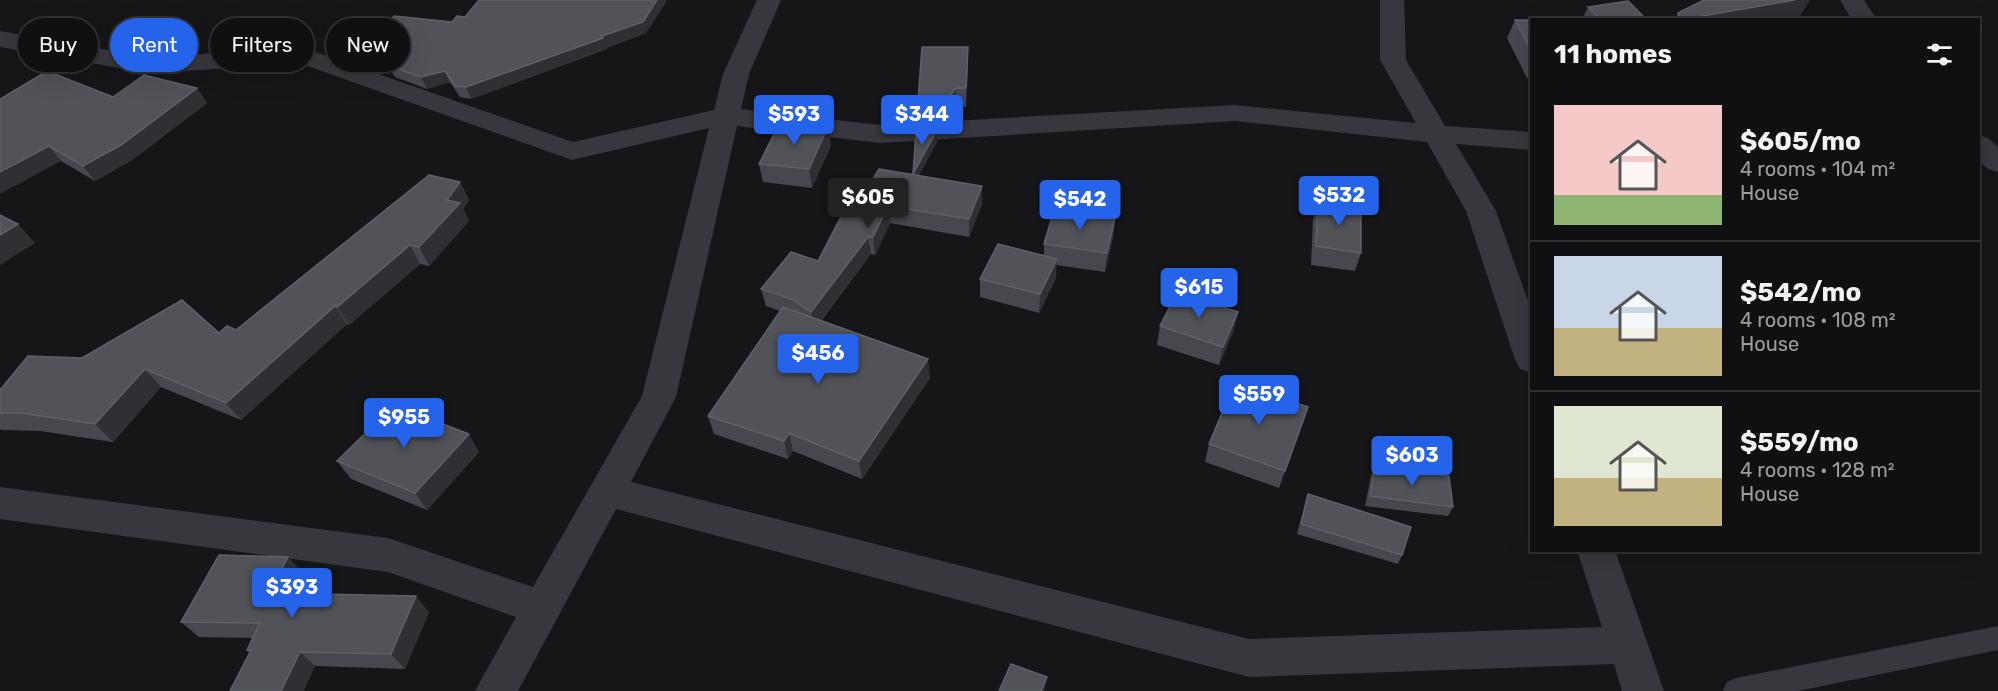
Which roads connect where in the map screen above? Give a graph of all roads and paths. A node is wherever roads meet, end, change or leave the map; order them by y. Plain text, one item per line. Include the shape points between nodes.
1 (768, 0) edge
2 (1392, 0) edge
3 (1852, 0) edge
4 (1864, 18) edge
5 (0, 39) edge
6 (725, 116) junction
7 (1437, 134) junction
8 (1530, 141) edge
9 (1980, 146) edge
10 (1998, 163) edge
11 (1980, 175) edge
12 (1998, 177) edge
13 (1530, 354) edge
14 (607, 491) junction
15 (0, 503) edge
16 (1597, 552) edge
17 (542, 608) junction
18 (1998, 638) edge
19 (1628, 645) junction
20 (496, 691) edge
21 (1643, 691) edge
22 (1736, 691) edge

1 - 6 street via 736,74
2 - 7 street via 1393,60
3 - 4 street
5 - 6 street via 148,65 304,56 572,151
6 - 7 street via 880,134 1234,113
6 - 14 street via 659,397
7 - 8 street
7 - 13 street via 1481,211
9 - 10 street
11 - 12 street
14 - 17 street
14 - 19 street via 1249,658
15 - 17 street via 388,555
16 - 19 street
17 - 20 street
18 - 22 lane
19 - 21 street

